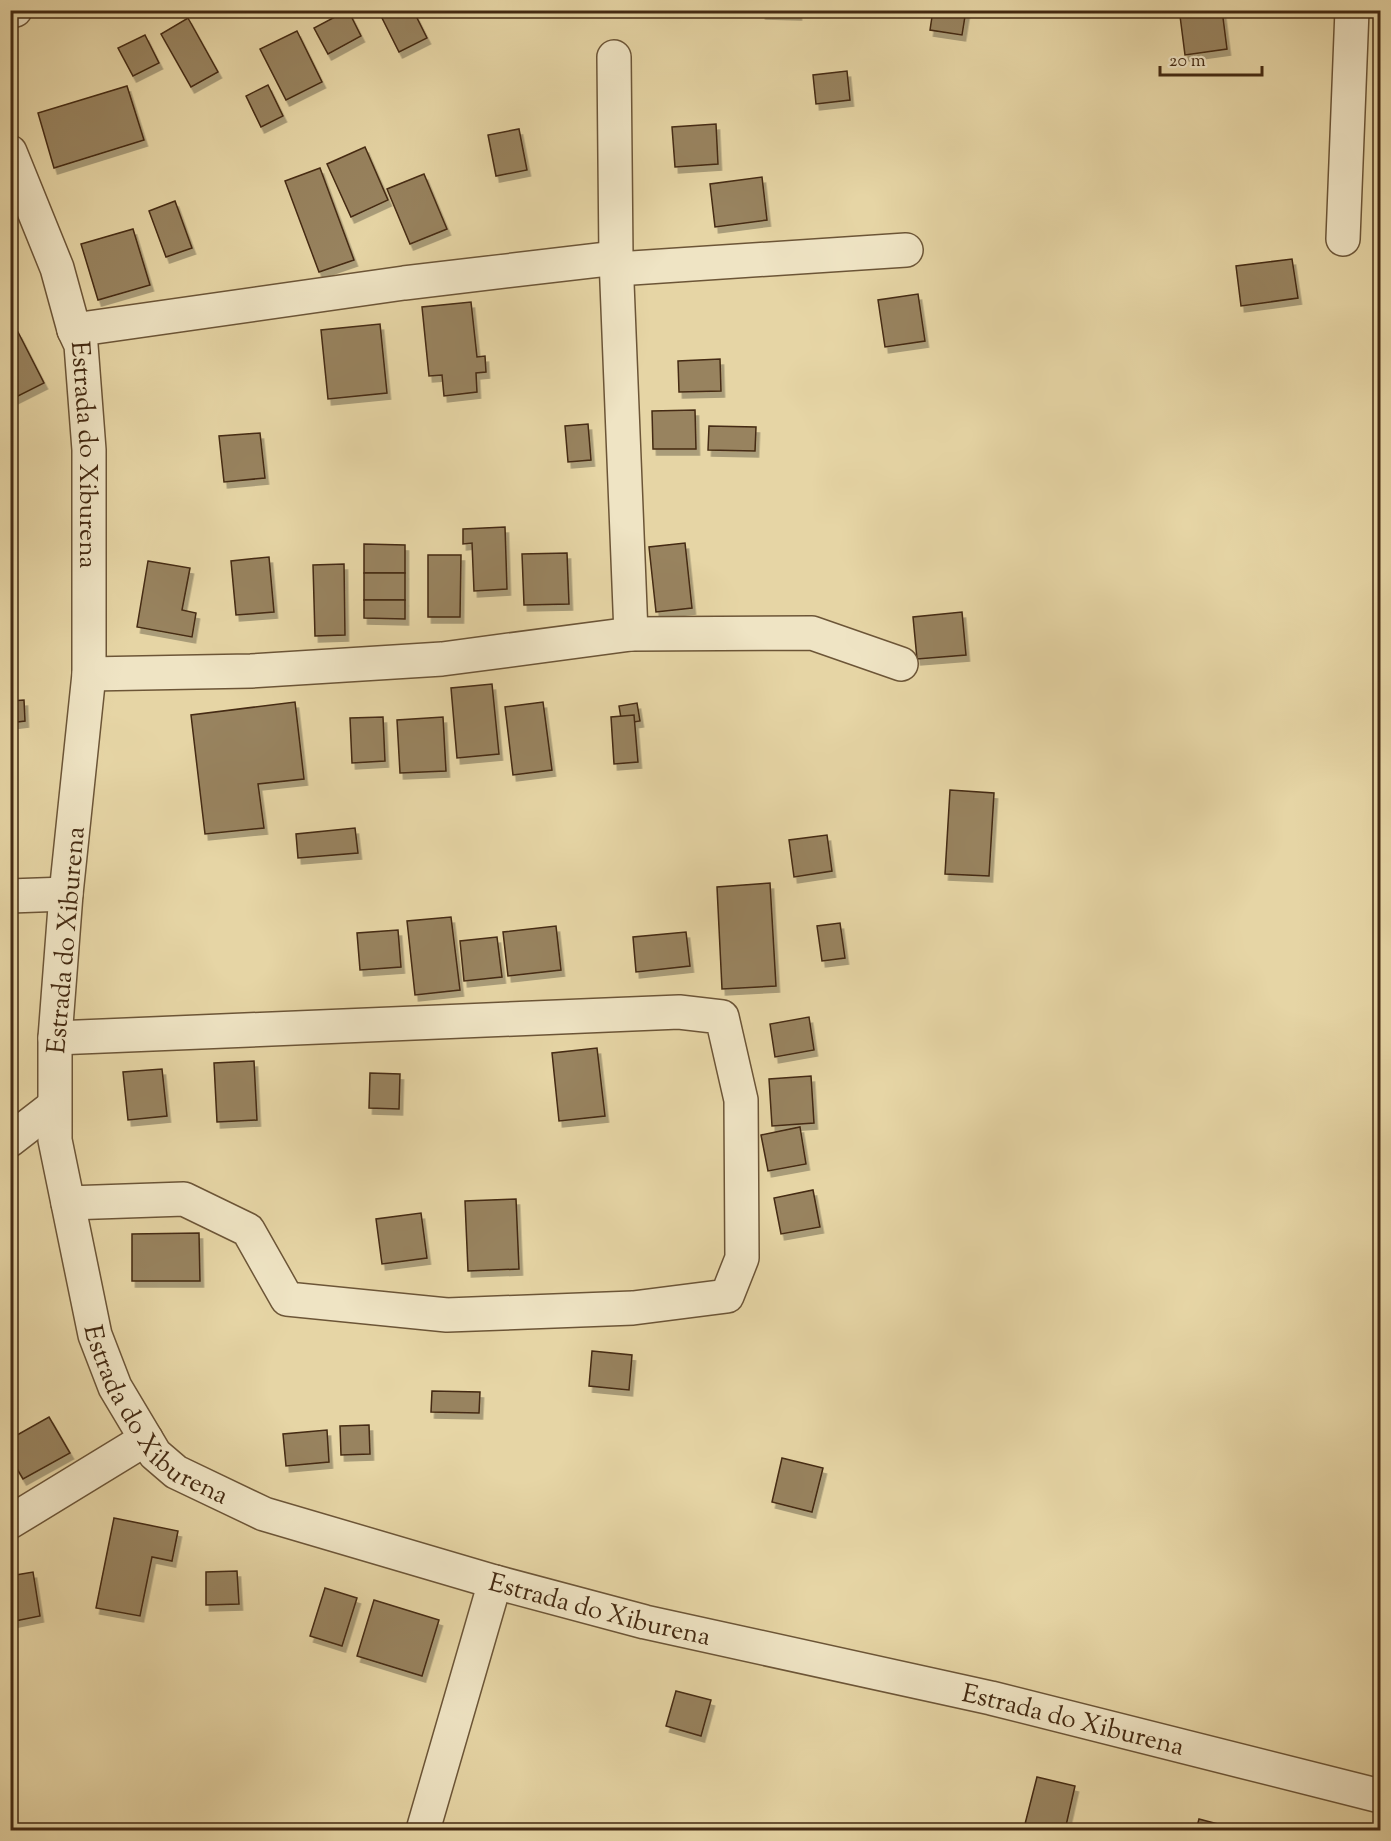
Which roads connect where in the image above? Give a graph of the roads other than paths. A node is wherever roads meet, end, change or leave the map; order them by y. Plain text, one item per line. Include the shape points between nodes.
1 (1352, 10) edge
2 (614, 57) dead end
3 (10, 152) edge
4 (1343, 239) dead end
5 (906, 250) dead end
6 (616, 264) junction
7 (74, 330) junction
8 (631, 634) junction
9 (901, 664) dead end
10 (89, 674) junction
11 (66, 894) junction
12 (10, 896) edge
13 (55, 1038) junction
14 (54, 1106) junction
15 (10, 1140) edge
16 (68, 1203) junction
17 (146, 1438) junction
18 (10, 1522) edge
19 (495, 1582) junction
20 (1380, 1796) edge
21 (423, 1830) edge

1 - 4 street
2 - 6 street
3 - 7 street, Estrada do Xiburena via 57,268
5 - 6 street
6 - 7 street via 404,283
6 - 8 street
7 - 10 street, Estrada do Xiburena via 81,345 89,450
8 - 9 street via 812,633
8 - 10 street via 442,659 251,671
10 - 11 street, Estrada do Xiburena
11 - 12 street
11 - 13 street, Estrada do Xiburena
13 - 14 street, Estrada do Xiburena
13 - 16 street via 679,1012 722,1017 741,1100 742,1258 727,1296 633,1308 447,1315 287,1299 248,1230 184,1199
14 - 15 street
14 - 16 street, Estrada do Xiburena via 55,1140
16 - 17 street, Estrada do Xiburena via 95,1335 115,1387
17 - 18 street
17 - 19 street, Estrada do Xiburena via 155,1454 176,1472 264,1514
19 - 20 street, Estrada do Xiburena via 645,1623 991,1698
19 - 21 street

